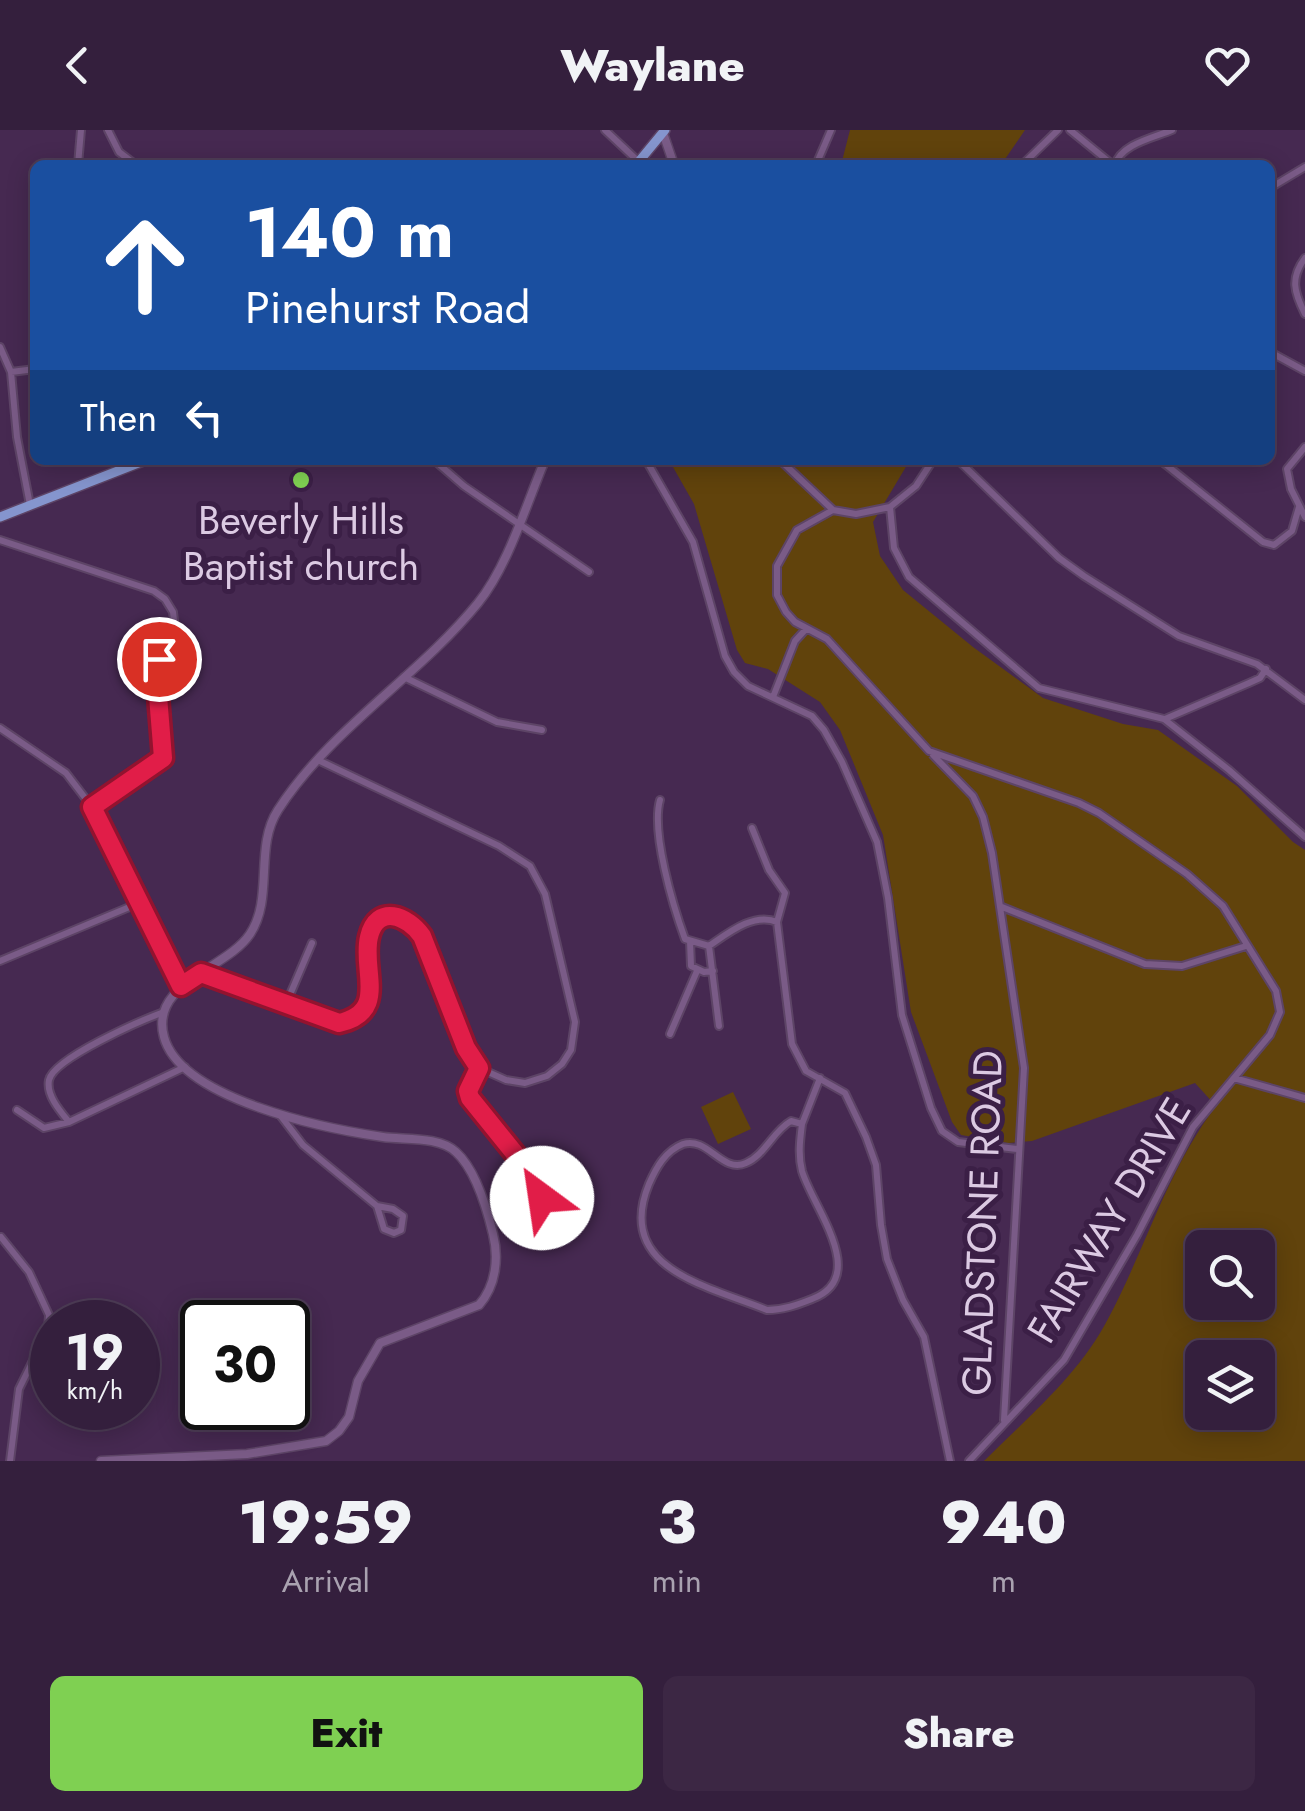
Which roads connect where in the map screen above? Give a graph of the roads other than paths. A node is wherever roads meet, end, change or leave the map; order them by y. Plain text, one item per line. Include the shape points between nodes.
1 (81, 130) edge
2 (108, 130) edge
3 (606, 130) edge
4 (830, 130) edge
5 (1058, 130) edge
6 (1070, 130) edge
7 (1172, 130) edge
8 (664, 131) edge
9 (78, 160) edge
10 (129, 160) edge
11 (635, 160) edge
12 (640, 160) edge
13 (673, 160) edge
14 (818, 160) edge
15 (1027, 160) edge
16 (1108, 160) edge
17 (1116, 160) edge
18 (1305, 167) edge
19 (1275, 185) edge
20 (1305, 258) edge
21 (1305, 314) edge
22 (0, 347) edge
23 (1275, 355) edge
24 (30, 370) edge
25 (1305, 371) edge
26 (11, 372) junction
27 (1305, 447) edge
28 (133, 465) edge
29 (440, 465) edge
30 (543, 465) edge
31 (649, 465) edge
32 (785, 465) edge
33 (930, 465) edge
34 (963, 465) edge
35 (1166, 465) edge
36 (30, 506) junction
37 (890, 507) junction
38 (1299, 508) junction
39 (833, 510) junction
40 (0, 517) edge
41 (1305, 517) edge
42 (517, 524) junction
43 (0, 540) edge
44 (589, 572) dead end
45 (806, 628) junction
46 (1266, 669) junction
47 (403, 676) junction
48 (773, 697) junction
49 (1305, 700) edge
50 (1164, 719) junction
51 (0, 728) edge
52 (542, 730) dead end
53 (929, 751) junction
54 (320, 760) junction
55 (660, 800) dead end
56 (92, 807) junction
57 (752, 828) dead end
58 (1305, 837) edge
59 (140, 903) junction
60 (1001, 907) junction
61 (778, 922) junction
62 (690, 941) junction
63 (312, 943) dead end
64 (709, 946) junction
65 (1246, 946) junction
66 (0, 961) edge
67 (698, 970) junction
68 (713, 972) junction
69 (201, 973) junction
70 (181, 986) junction
71 (286, 1004) junction
72 (164, 1012) junction
73 (718, 1026) dead end
74 (670, 1034) dead end
75 (185, 1067) junction
76 (479, 1068) junction
77 (820, 1078) junction
78 (1234, 1078) junction
79 (1305, 1098) edge
80 (16, 1110) dead end
81 (280, 1115) junction
82 (69, 1122) junction
83 (802, 1124) junction
84 (1017, 1149) junction
85 (542, 1198) dead end
86 (377, 1206) junction
87 (1, 1237) edge
88 (1004, 1421) junction
89 (10, 1461) edge
90 (101, 1461) edge
91 (950, 1461) edge
92 (969, 1461) edge

1 - 9 street
2 - 10 street
3 - 11 street
4 - 14 street
5 - 15 street
6 - 16 street
7 - 17 street
8 - 12 main road
8 - 13 street
18 - 19 street
20 - 21 street via 1293,285
22 - 26 street
23 - 25 street
24 - 26 street
26 - 36 street
27 - 38 street via 1288,469
28 - 36 main road
29 - 42 street
30 - 42 street
31 - 48 street via 693,542 725,656 748,686
32 - 39 street
33 - 37 street
34 - 46 street via 1084,576 1179,636
35 - 38 street via 1264,542 1274,545 1288,536
36 - 40 main road
37 - 39 street via 856,514
37 - 50 street via 894,548 909,578 1039,688
38 - 41 street
39 - 45 street, FAIRWAY DRIVE via 797,530 777,566 777,595
42 - 44 street
42 - 47 street via 478,602
43 - 56 street via 154,590 173,612 174,630 159,659 163,758
45 - 48 street
45 - 53 street, FAIRWAY DRIVE via 827,639
46 - 49 street
46 - 50 street via 1260,678
47 - 52 street via 496,722
47 - 54 street
48 - 84 street via 812,716 824,730 877,842 902,1015 942,1131 958,1142
50 - 58 street
51 - 56 street via 66,773
53 - 60 street, GLADSTONE ROAD via 978,805
53 - 65 street, FAIRWAY DRIVE via 1098,813 1205,888
54 - 69 street via 275,814 255,926
54 - 76 street via 519,856 540,881 575,1022 571,1050 547,1076 525,1082
55 - 62 street via 658,836 675,913
56 - 59 street
57 - 61 street via 785,893
59 - 66 street
59 - 70 street
60 - 65 street via 1145,964 1182,966
60 - 84 street, GLADSTONE ROAD via 1024,1068
61 - 64 street via 754,921
61 - 77 street via 792,1044 800,1063
62 - 64 street
62 - 67 street via 688,961
63 - 71 street
64 - 68 street
65 - 78 street, FAIRWAY DRIVE via 1276,991 1280,1012
67 - 68 street
67 - 74 street
68 - 73 street
69 - 70 street
69 - 71 street
70 - 72 street
71 - 76 street via 339,1023 358,1016 370,998 369,937 386,916 399,916 422,936
72 - 75 street via 164,1038
72 - 82 street via 56,1068 51,1095
75 - 81 street via 229,1096
75 - 82 street
76 - 85 street via 470,1098
77 - 83 street
77 - 91 street via 844,1093 876,1165 887,1259 924,1337
78 - 79 street
78 - 88 street, FAIRWAY DRIVE via 1193,1127 1064,1360
80 - 82 street via 44,1128
81 - 86 street via 304,1145
81 - 90 street via 456,1151 474,1179 496,1246 489,1292 479,1305 380,1343 365,1365 350,1417 326,1441 247,1454
83 - 83 street via 800,1166 832,1238 838,1270 830,1289 767,1310 655,1258 642,1221 646,1192 668,1154 694,1143 734,1166 746,1164 786,1123
84 - 88 street, GLADSTONE ROAD
86 - 86 street via 384,1229 401,1230 403,1216
87 - 89 street via 29,1272 49,1315 18,1389
88 - 92 street, FAIRWAY DRIVE

